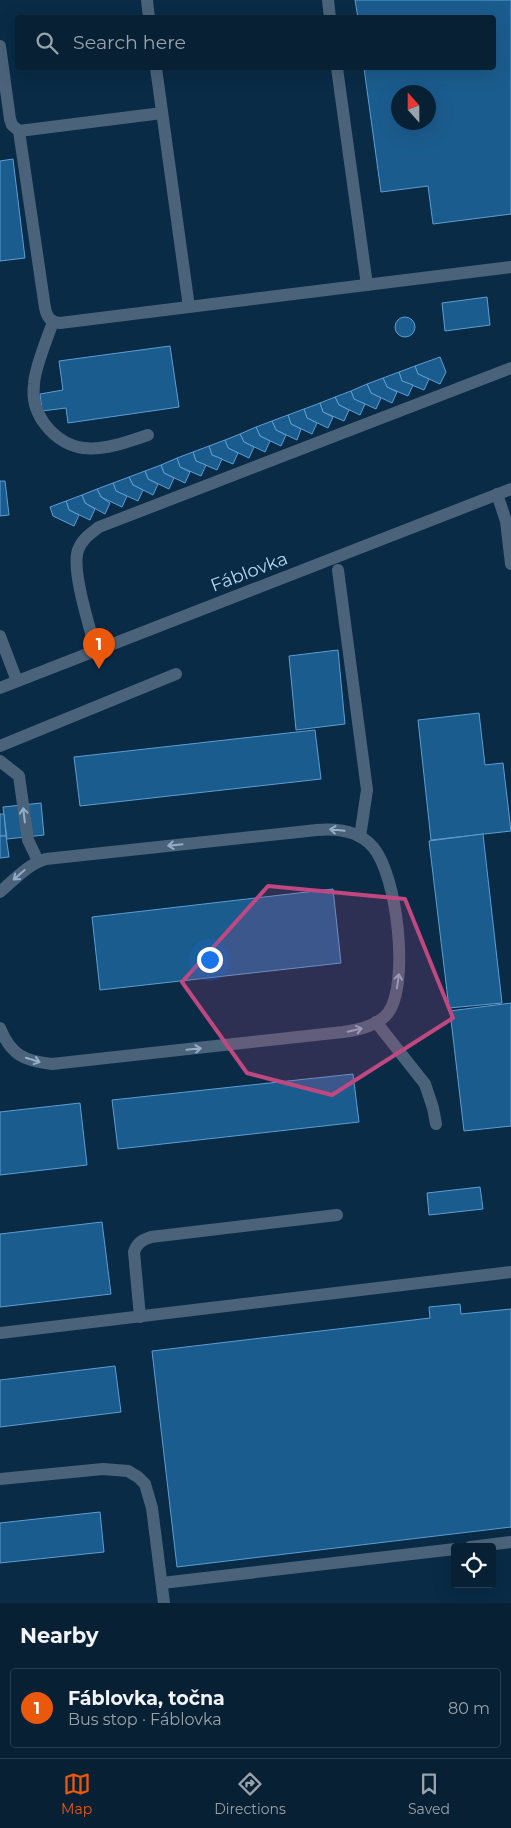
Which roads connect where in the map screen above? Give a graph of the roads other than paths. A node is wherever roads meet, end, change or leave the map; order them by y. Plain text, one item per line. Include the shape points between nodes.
1 (147, 0) edge
2 (328, 0) edge
3 (149, 15) edge
4 (330, 15) edge
5 (0, 46) edge
6 (156, 70) edge
7 (337, 70) edge
8 (162, 113) junction
9 (19, 131) junction
10 (511, 267) edge
11 (367, 285) junction
12 (189, 307) junction
13 (53, 322) junction
14 (511, 368) edge
15 (148, 435) dead end
16 (511, 489) edge
17 (497, 494) junction
18 (511, 564) edge
19 (338, 570) dead end
20 (0, 636) edge
21 (96, 651) junction
22 (176, 674) dead end
23 (17, 681) junction
24 (0, 688) edge
25 (0, 746) edge
26 (0, 762) edge
27 (360, 837) junction
28 (38, 861) junction
29 (0, 892) edge
30 (376, 1022) junction
31 (0, 1028) edge
32 (4, 1046) edge
33 (436, 1124) dead end
34 (337, 1215) dead end
35 (511, 1272) edge
36 (140, 1317) junction
37 (0, 1333) edge
38 (0, 1479) edge
39 (511, 1542) edge
40 (496, 1544) edge
41 (451, 1548) edge
42 (162, 1583) junction
43 (164, 1603) edge

1 - 3 street
2 - 4 street
5 - 9 street via 10,120
6 - 8 street
7 - 11 street
8 - 9 street
8 - 12 street
9 - 13 street via 45,308
10 - 11 street
11 - 12 street
12 - 13 street
13 - 15 street via 34,382 39,416 51,433 78,448 95,449
14 - 21 street via 99,527 84,538 77,551 76,565
16 - 17 street, Fáblovka
17 - 18 street via 506,521
17 - 21 street, Fáblovka
19 - 27 street via 367,790
20 - 23 street
21 - 23 street, Fáblovka
22 - 25 street
23 - 24 street, Fáblovka
28 -> 26 street via 28,840 20,776
27 -> 28 street via 343,830 325,829
30 -> 27 street via 387,1014 394,1002 399,947 393,896 386,870 373,847
28 -> 29 street
32 -> 30 street via 26,1059 52,1064 343,1032
30 - 33 street via 425,1084
31 - 32 street
34 - 36 street via 143,1240 136,1245 134,1252
35 - 36 street
36 - 37 street
38 - 42 street via 104,1468 128,1471 138,1477 145,1484 152,1508
39 - 40 street
41 - 42 street
42 - 43 street

